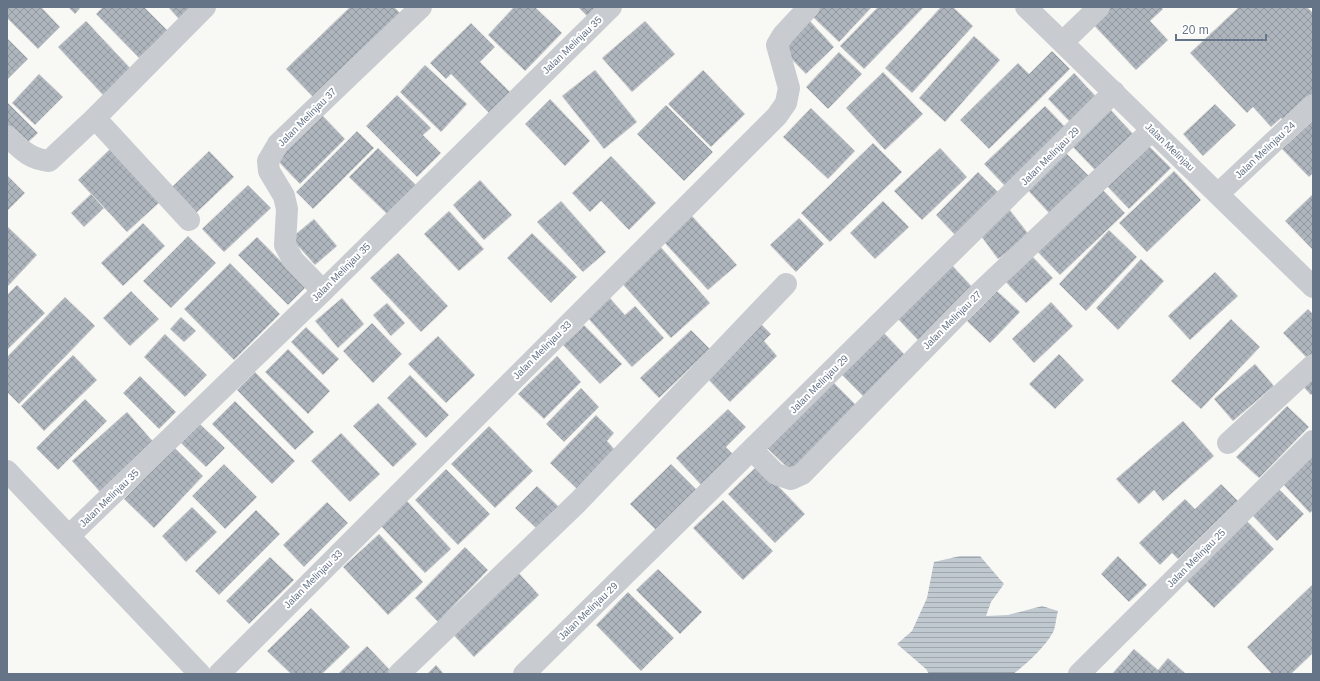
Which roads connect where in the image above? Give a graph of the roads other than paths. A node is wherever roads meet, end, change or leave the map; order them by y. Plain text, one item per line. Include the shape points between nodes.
1 (205, 7) edge
2 (421, 7) edge
3 (611, 7) edge
4 (809, 7) edge
5 (1026, 7) edge
6 (1099, 7) edge
7 (1063, 42) junction
8 (1114, 92) junction
9 (1313, 105) edge
10 (95, 118) junction
11 (1152, 130) junction
12 (7, 136) edge
13 (1218, 194) junction
14 (189, 220) dead end
15 (786, 284) dead end
16 (1313, 287) edge
17 (322, 291) junction
18 (1313, 365) edge
19 (1313, 441) edge
20 (1228, 443) dead end
21 (752, 450) junction
22 (7, 471) edge
23 (69, 536) junction
24 (200, 674) edge
25 (219, 674) edge
26 (399, 674) edge
27 (524, 674) edge
28 (1079, 674) edge

1 - 10 street
2 - 17 street, Jalan Melinjau 37 via 278,144 268,162 270,171 284,196 287,209 285,245 292,260
3 - 17 street, Jalan Melinjau 35
4 - 25 street, Jalan Melinjau 33 via 783,35 777,46 790,88 786,102 777,116
5 - 7 street, Jalan Melinjau
6 - 7 street
7 - 8 street, Jalan Melinjau
8 - 11 street, Jalan Melinjau
8 - 21 street, Jalan Melinjau 29
9 - 13 street, Jalan Melinjau 24
10 - 12 street via 49,161 38,160 26,153
10 - 14 street
11 - 13 street, Jalan Melinjau
11 - 21 street, Jalan Melinjau 27 via 974,298 802,474 791,479 776,474
13 - 16 street, Jalan Melinjau
15 - 26 street via 578,502
17 - 23 street, Jalan Melinjau 35
18 - 20 street
19 - 28 street, Jalan Melinjau 25
21 - 27 street, Jalan Melinjau 29
22 - 23 street
23 - 24 street

